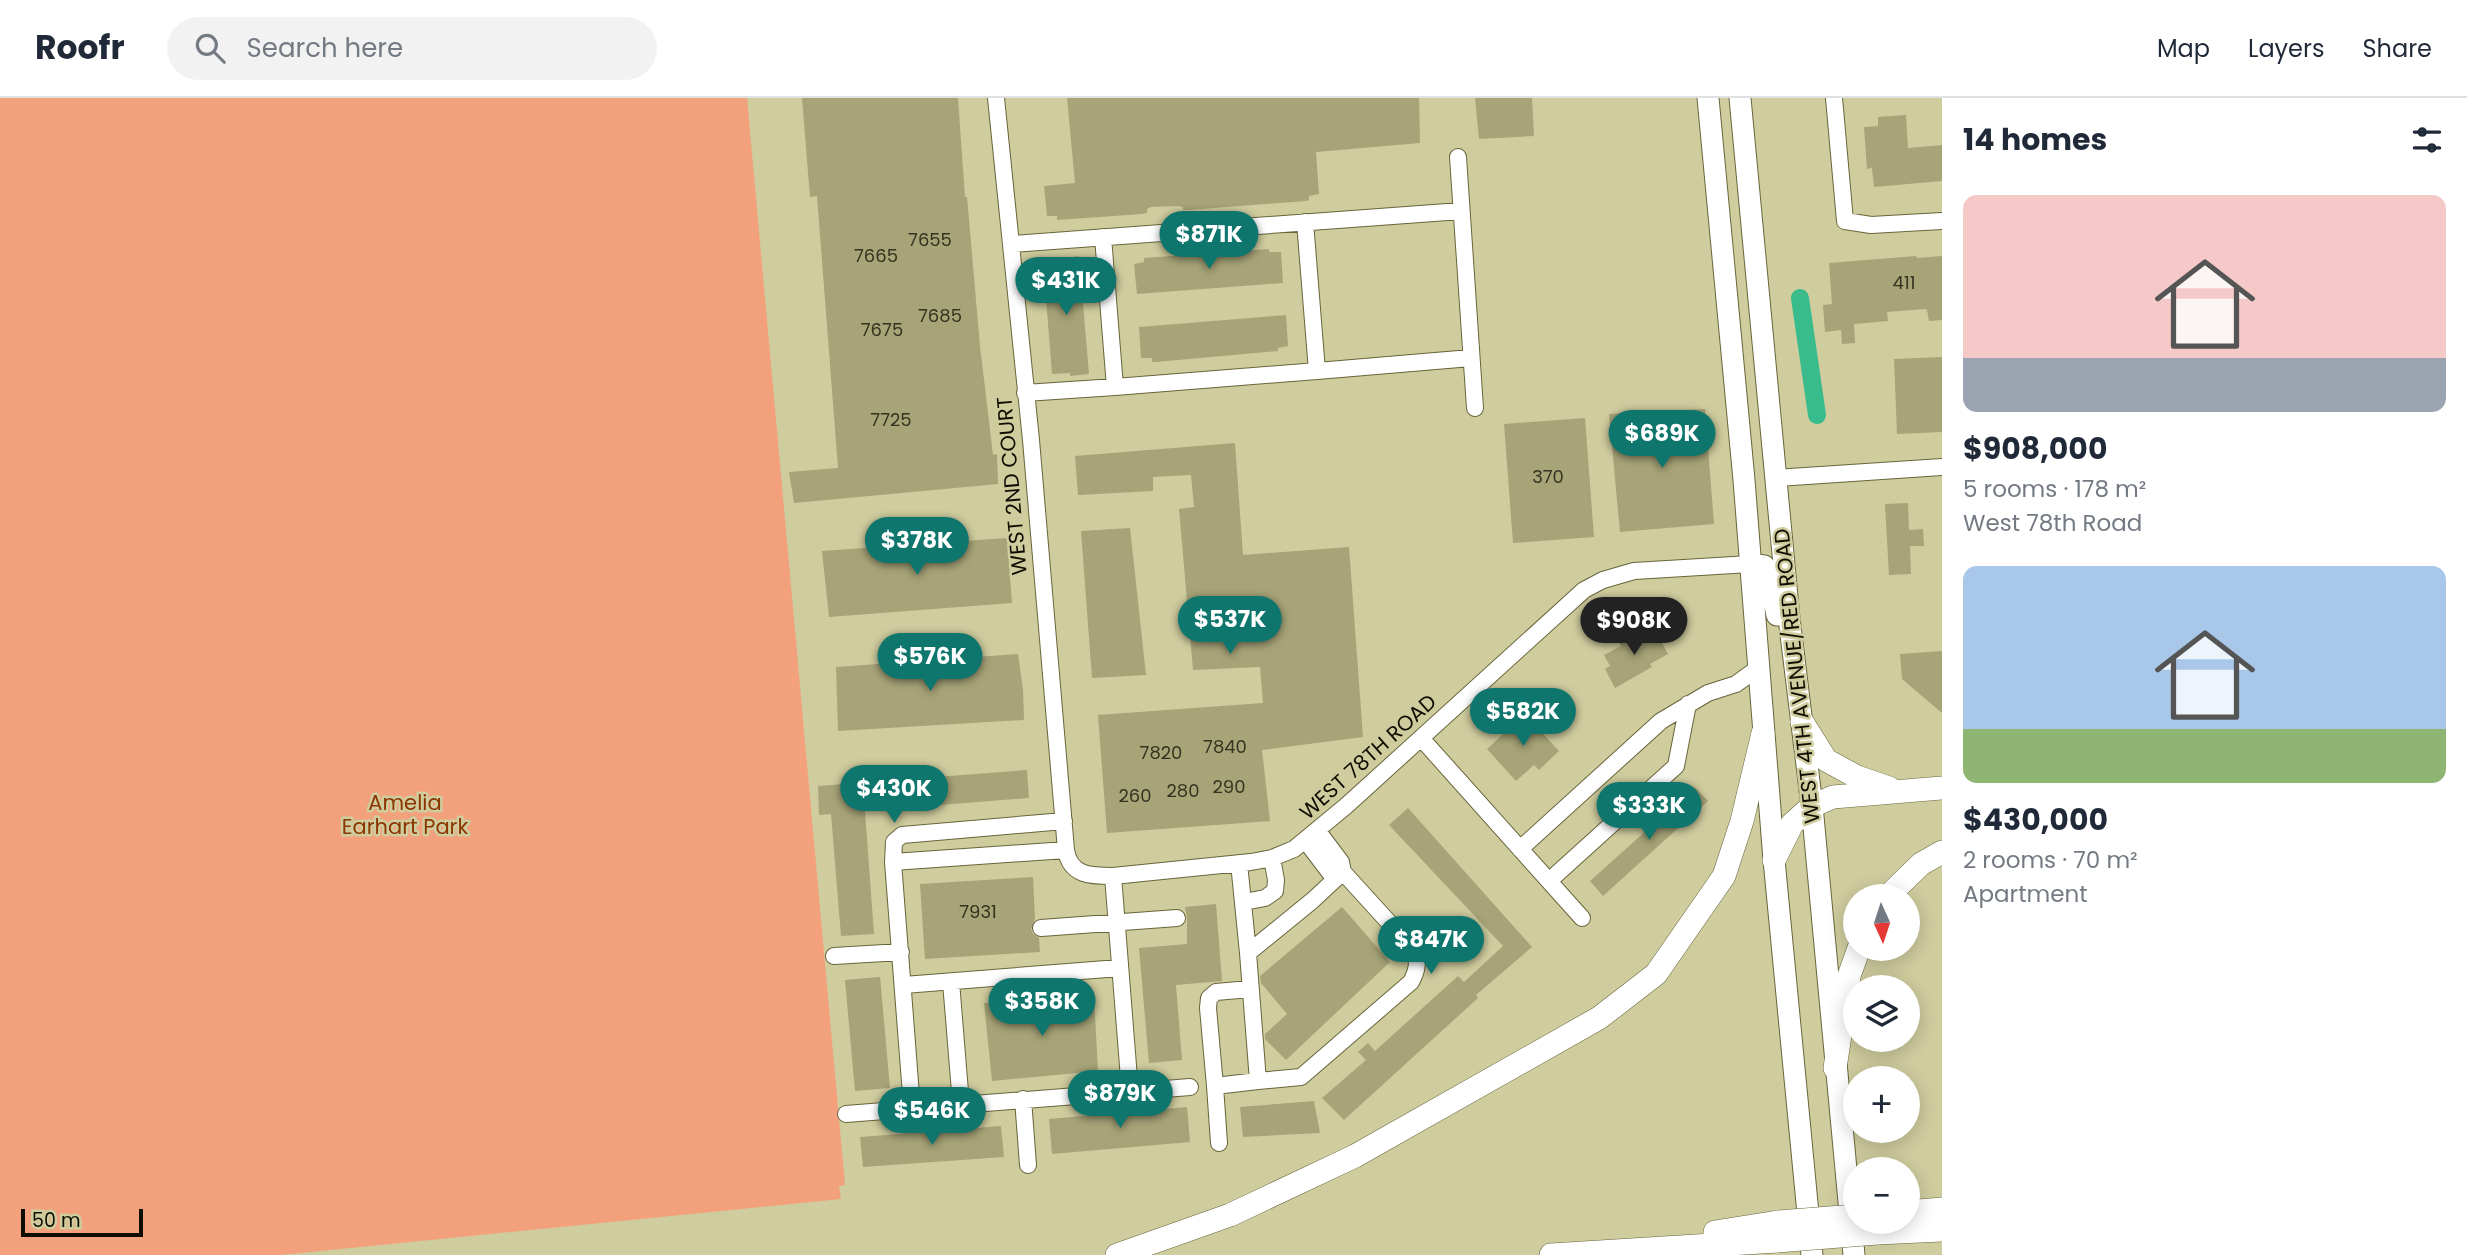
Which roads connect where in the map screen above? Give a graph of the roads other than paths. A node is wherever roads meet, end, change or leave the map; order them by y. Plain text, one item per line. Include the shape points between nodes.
1 (996, 98) edge
2 (1708, 98) edge
3 (1740, 98) edge
4 (1834, 98) edge
5 (1458, 157) dead end
6 (1461, 211) junction
7 (1942, 221) edge
8 (1305, 222) junction
9 (1102, 237) junction
10 (1012, 244) junction
11 (1471, 358) junction
12 (1317, 371) junction
13 (1115, 387) junction
14 (1025, 393) junction
15 (1475, 408) dead end
16 (1942, 467) edge
17 (1776, 478) junction
18 (1750, 564) junction
19 (1758, 668) junction
20 (1796, 672) junction
21 (1688, 704) junction
22 (1802, 722) junction
23 (1763, 733) junction
24 (1421, 738) junction
25 (1942, 788) edge
26 (1899, 791) junction
27 (1812, 806) junction
28 (1064, 821) junction
29 (1021, 823) junction
30 (1308, 838) junction
31 (1520, 849) junction
32 (1066, 850) junction
33 (1942, 852) edge
34 (1024, 853) junction
35 (1272, 858) junction
36 (1774, 860) junction
37 (893, 862) junction
38 (1239, 863) junction
39 (1074, 869) joint
40 (1343, 872) junction
41 (1113, 876) junction
42 (1549, 881) junction
43 (1900, 884) edge
44 (1244, 902) junction
45 (1177, 918) dead end
46 (1582, 918) dead end
47 (1115, 922) junction
48 (1041, 928) dead end
49 (901, 952) junction
50 (1248, 953) junction
51 (834, 956) dead end
52 (1854, 961) edge
53 (1119, 968) junction
54 (951, 982) junction
55 (904, 985) junction
56 (1250, 989) junction
57 (1835, 1068) junction
58 (1258, 1082) junction
59 (1215, 1086) junction
60 (1190, 1087) dead end
61 (1130, 1091) junction
62 (1023, 1099) junction
63 (961, 1104) junction
64 (912, 1108) junction
65 (846, 1114) dead end
66 (1219, 1143) dead end
67 (1028, 1164) dead end
68 (1942, 1209) edge
69 (1920, 1211) edge
70 (1843, 1218) edge
71 (1942, 1230) edge
72 (1777, 1231) junction
73 (1117, 1255) edge
74 (1551, 1255) edge
75 (1812, 1255) edge
76 (1854, 1255) edge

1 - 10 street, WEST 2ND COURT
2 - 18 main road, WEST 4TH AVENUE/RED ROAD
3 - 17 main road, WEST 4TH AVENUE/RED ROAD
4 - 7 street via 1845,221 1871,225
5 - 6 street
6 - 8 street
6 - 11 street
8 - 9 street
8 - 12 street
9 - 10 street
9 - 13 street
10 - 14 street, WEST 2ND COURT
11 - 12 street
11 - 15 street
12 - 13 street
13 - 14 street
14 - 28 street, WEST 2ND COURT
16 - 17 street
17 - 20 main road, WEST 4TH AVENUE/RED ROAD
18 - 19 main road, WEST 4TH AVENUE/RED ROAD
18 - 20 main road via 1764,566 1768,572 1784,646
18 - 24 street, WEST 78TH ROAD via 1634,571 1584,590
19 - 21 street via 1728,689 1707,693
19 - 23 main road, WEST 4TH AVENUE/RED ROAD
20 - 22 main road, WEST 4TH AVENUE/RED ROAD
21 - 31 street via 1637,741
21 - 42 street via 1676,766
22 - 26 highway via 1826,760 1857,777
22 - 27 main road, WEST 4TH AVENUE/RED ROAD
23 - 36 main road, WEST 4TH AVENUE/RED ROAD
23 - 73 highway via 1724,876 1656,974 1599,1018 1355,1156 1230,1215
24 - 30 street, WEST 78TH ROAD
24 - 31 street
25 - 26 highway
26 - 27 highway via 1833,797
27 - 36 highway via 1792,824
27 - 57 main road, WEST 4TH AVENUE/RED ROAD
28 - 29 street
28 - 32 street, WEST 2ND COURT
29 - 34 street
29 - 37 street via 902,835 894,842
30 - 35 street, WEST 78TH ROAD
30 - 40 street via 1341,862
31 - 42 street
32 - 34 street
32 - 39 street, WEST 2ND COURT
33 - 43 highway
34 - 37 street
35 - 38 street, WEST 78TH ROAD
35 - 44 street via 1275,891
36 - 75 main road, WEST 4TH AVENUE/RED ROAD
37 - 49 street
38 - 41 street, WEST 78TH ROAD
38 - 44 street
39 - 41 street, WEST 78TH ROAD
40 - 50 street
40 - 58 street via 1414,950 1416,973 1300,1076
41 - 47 street
42 - 46 street
44 - 50 street
45 - 47 street
47 - 48 street
47 - 53 street
49 - 51 street
49 - 55 street
50 - 56 street
52 - 57 highway
53 - 54 street
53 - 61 street
54 - 55 street
54 - 63 street
55 - 64 street
56 - 58 street
56 - 59 street via 1216,992 1209,998
57 - 76 main road, WEST 4TH AVENUE/RED ROAD
58 - 59 street
59 - 66 street
60 - 61 street
61 - 62 street
62 - 63 street
62 - 67 street
63 - 64 street
64 - 65 street
68 - 69 highway
70 - 72 highway, bridge
71 - 72 highway, bridge
72 - 74 highway

